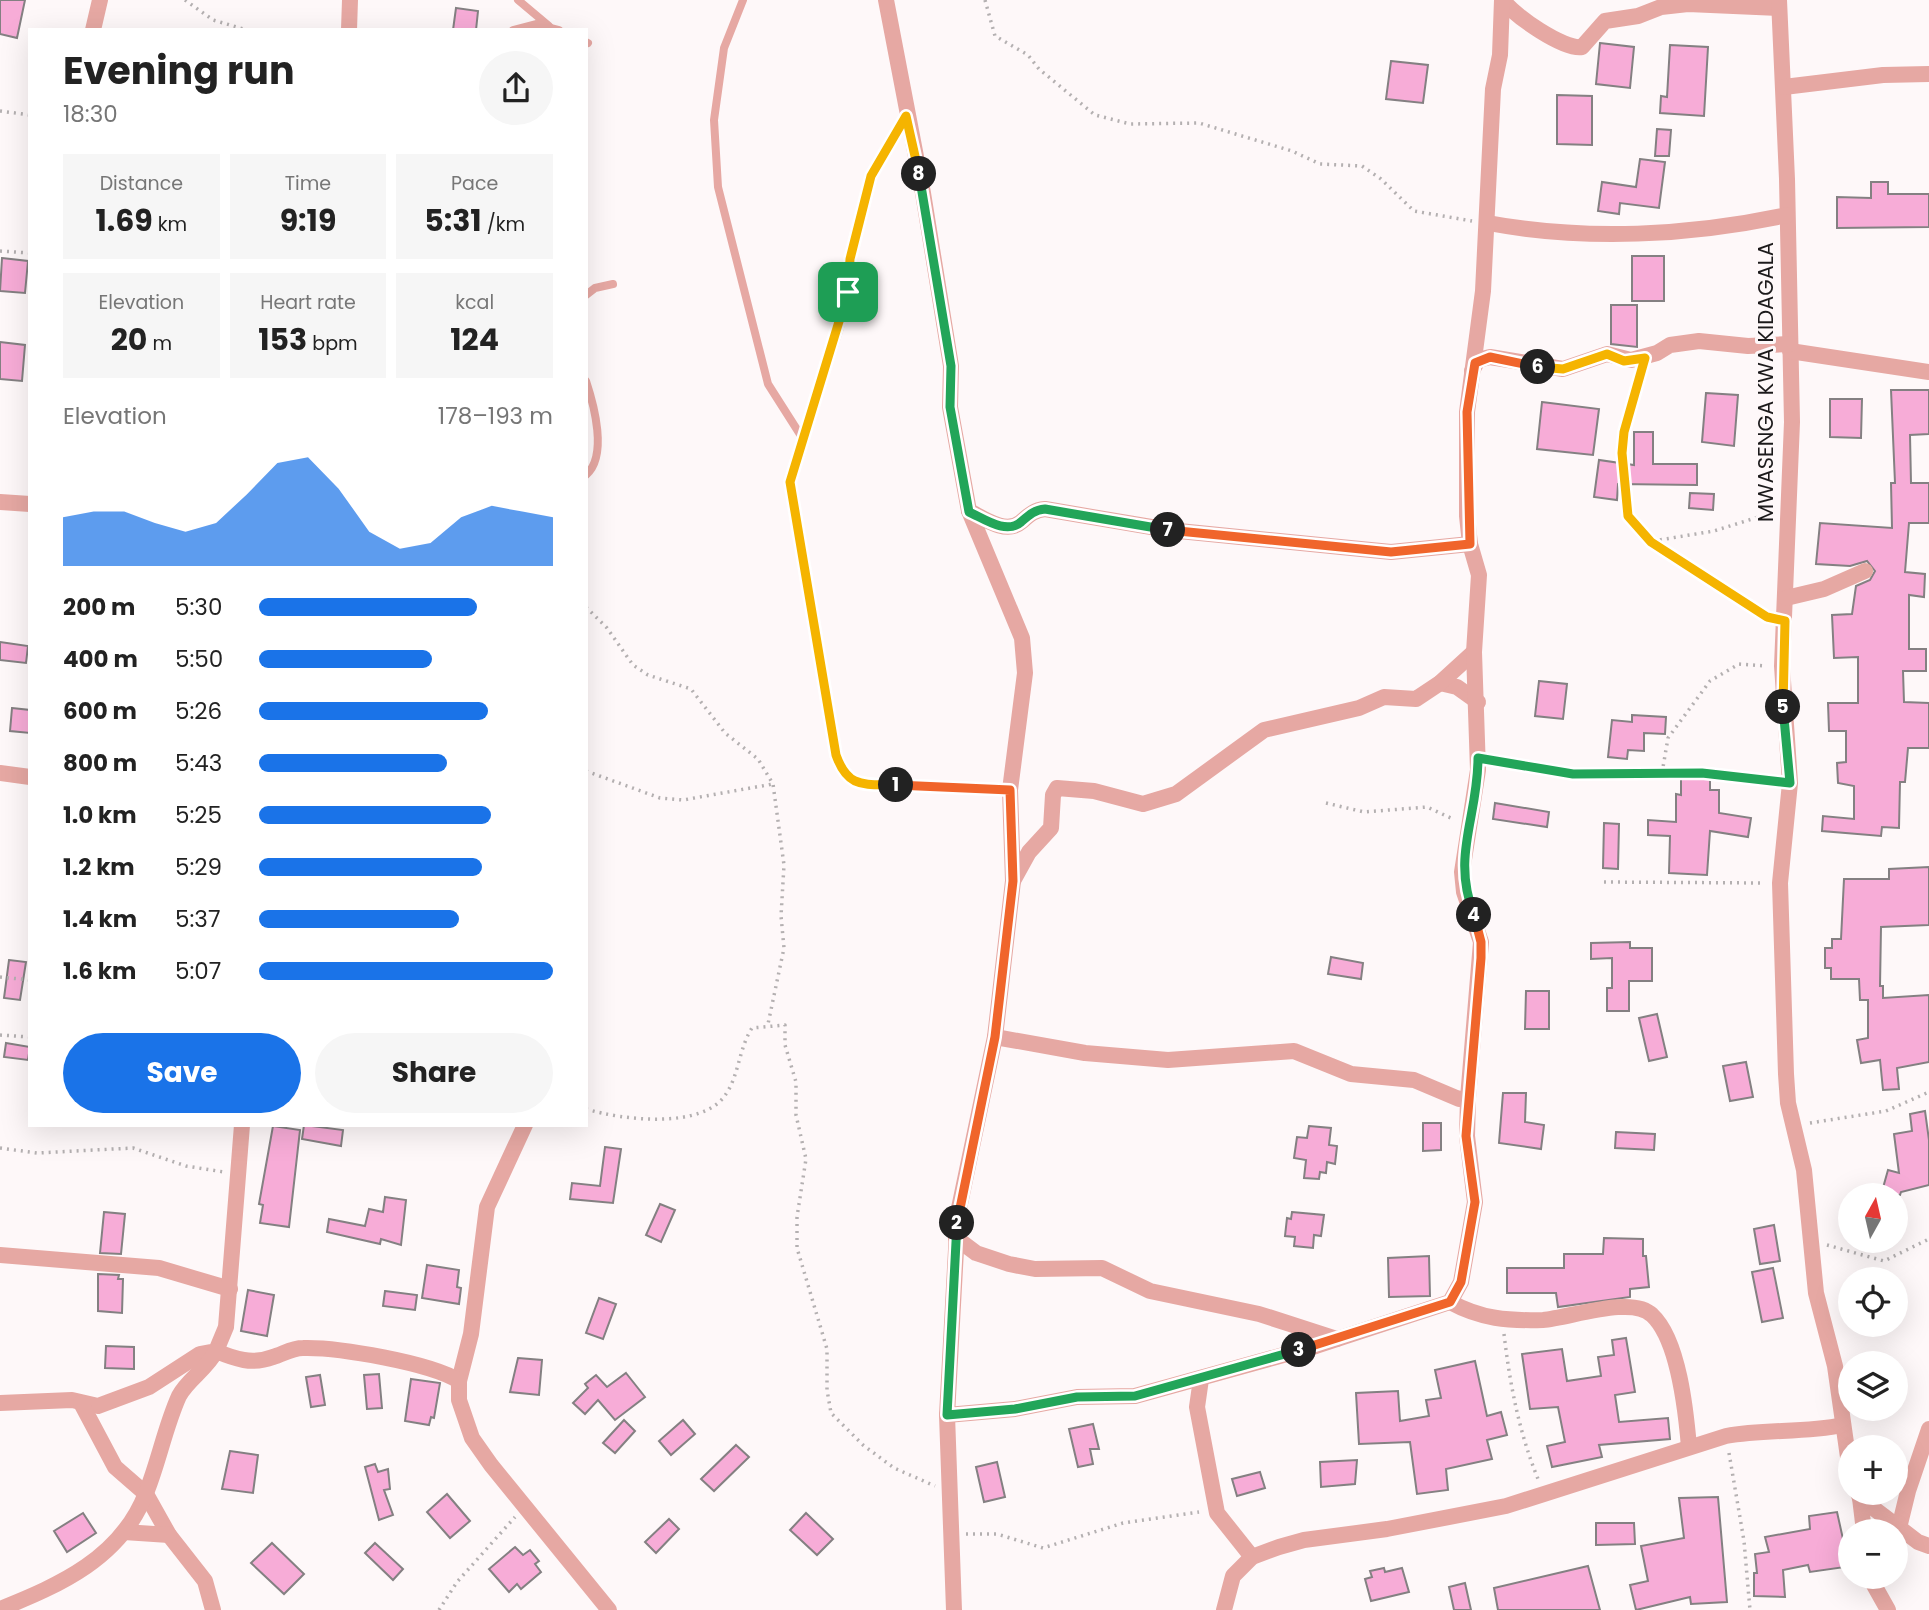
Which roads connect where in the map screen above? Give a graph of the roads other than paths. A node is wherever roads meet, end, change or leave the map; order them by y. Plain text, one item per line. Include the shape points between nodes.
1 (100, 0) edge
2 (349, 0) edge
3 (518, 0) edge
4 (743, 0) edge
5 (886, 0) edge
6 (1503, 0) edge
7 (1779, 4) edge
8 (549, 26) junction
9 (93, 28) edge
10 (349, 28) edge
11 (521, 28) edge
12 (554, 28) edge
13 (1929, 74) edge
14 (1784, 87) junction
15 (906, 116) junction
16 (1787, 215) junction
17 (1488, 223) junction
18 (613, 284) dead end
19 (588, 293) edge
20 (1790, 348) junction
21 (1472, 371) junction
22 (1929, 372) edge
23 (588, 387) edge
24 (803, 439) junction
25 (588, 471) edge
26 (0, 502) edge
27 (28, 504) edge
28 (969, 512) junction
29 (1470, 544) junction
30 (1865, 571) dead end
31 (1786, 598) junction
32 (1474, 652) junction
33 (1440, 683) junction
34 (1478, 702) junction
35 (0, 773) edge
36 (28, 776) edge
37 (1010, 790) junction
38 (1013, 881) junction
39 (995, 1037) junction
40 (1468, 1098) junction
41 (242, 1127) edge
42 (524, 1127) edge
43 (956, 1238) junction
44 (0, 1255) edge
45 (230, 1289) junction
46 (1450, 1302) junction
47 (1337, 1339) junction
48 (216, 1351) junction
49 (465, 1351) junction
50 (427, 1366) junction
51 (1201, 1379) junction
52 (459, 1381) junction
53 (0, 1403) edge
54 (81, 1403) junction
55 (947, 1415) junction
56 (1843, 1425) junction
57 (1929, 1429) edge
58 (1845, 1435) edge
59 (1689, 1447) junction
60 (146, 1493) junction
61 (1871, 1505) edge
62 (1888, 1519) edge
63 (1901, 1519) edge
64 (124, 1532) junction
65 (1908, 1533) edge
66 (169, 1535) junction
67 (1929, 1546) edge
68 (1252, 1557) junction
69 (1878, 1589) edge
70 (0, 1609) edge
71 (213, 1610) edge
72 (609, 1610) edge
73 (954, 1610) edge
74 (1224, 1610) edge
75 (1888, 1610) edge

1 - 9 street
2 - 10 street
3 - 8 lane
4 - 24 lane via 724,48 715,120 718,187 768,384
5 - 15 street
6 - 7 street via 1509,9 1557,41 1576,48 1583,47 1605,21 1661,7
6 - 17 street via 1493,89
7 - 14 street, MWASENGA KWA KIDAGALA
8 - 11 lane
8 - 12 lane
13 - 14 street
14 - 16 street, MWASENGA KWA KIDAGALA
15 - 24 lane via 871,176 839,328
15 - 28 street via 951,366 950,407
16 - 17 street via 1642,233 1550,231
16 - 20 street, MWASENGA KWA KIDAGALA
17 - 21 street
18 - 19 lane
20 - 21 street via 1699,341 1670,345 1645,358 1624,361 1607,354 1563,369 1490,357 1478,360
20 - 22 street
20 - 31 street, MWASENGA KWA KIDAGALA
21 - 29 street via 1467,412
23 - 25 lane via 597,449
24 - 37 lane via 790,482 842,774 869,784
26 - 27 street
28 - 29 street via 1003,528 1045,509 1169,530 1391,552
28 - 37 street via 1021,638 1025,673
29 - 32 street via 1479,575
30 - 31 street via 1824,589
31 - 56 street, MWASENGA KWA KIDAGALA via 1782,661 1790,783 1780,883 1786,1074 1804,1170 1816,1293 1835,1366
32 - 33 street
32 - 34 street
33 - 34 street via 1457,687
33 - 38 street via 1416,699 1384,697 1359,708 1264,730 1175,794 1154,801 1135,803 1094,791 1057,788 1051,828 1029,852
34 - 40 street via 1478,758 1462,872 1481,942
35 - 36 street
37 - 38 street
38 - 39 street
39 - 40 street via 1085,1053 1168,1060 1294,1051 1351,1074 1414,1080 1459,1099
39 - 43 street
40 - 46 street via 1466,1136 1475,1202 1461,1282
41 - 45 street
42 - 49 street via 487,1207
43 - 47 street via 976,1253 1009,1264 1035,1269 1102,1268 1150,1291 1259,1314
43 - 55 street
44 - 45 street via 150,1267
45 - 48 street via 226,1327
46 - 47 street
46 - 59 street via 1475,1315 1503,1319 1545,1320 1640,1307 1653,1315 1680,1376
47 - 51 street
48 - 50 street via 241,1362 271,1359 295,1349 321,1349
48 - 54 street via 200,1354 149,1387 108,1403
48 - 60 street via 203,1372 180,1394
49 - 50 street via 454,1362
49 - 52 street
50 - 52 street
51 - 55 street via 1135,1396 1077,1397
51 - 68 street via 1197,1407 1217,1513
52 - 72 street via 458,1400 472,1438
53 - 54 street
54 - 60 street via 115,1467
55 - 73 street
56 - 58 street, MWASENGA KWA KIDAGALA
56 - 59 street via 1819,1430 1759,1430
57 - 63 street
59 - 68 street via 1506,1507 1304,1540
60 - 64 street
60 - 66 street
61 - 62 street
64 - 66 street
64 - 70 street via 60,1585
65 - 67 street
66 - 71 street via 205,1581
68 - 74 street via 1233,1576
69 - 75 street

